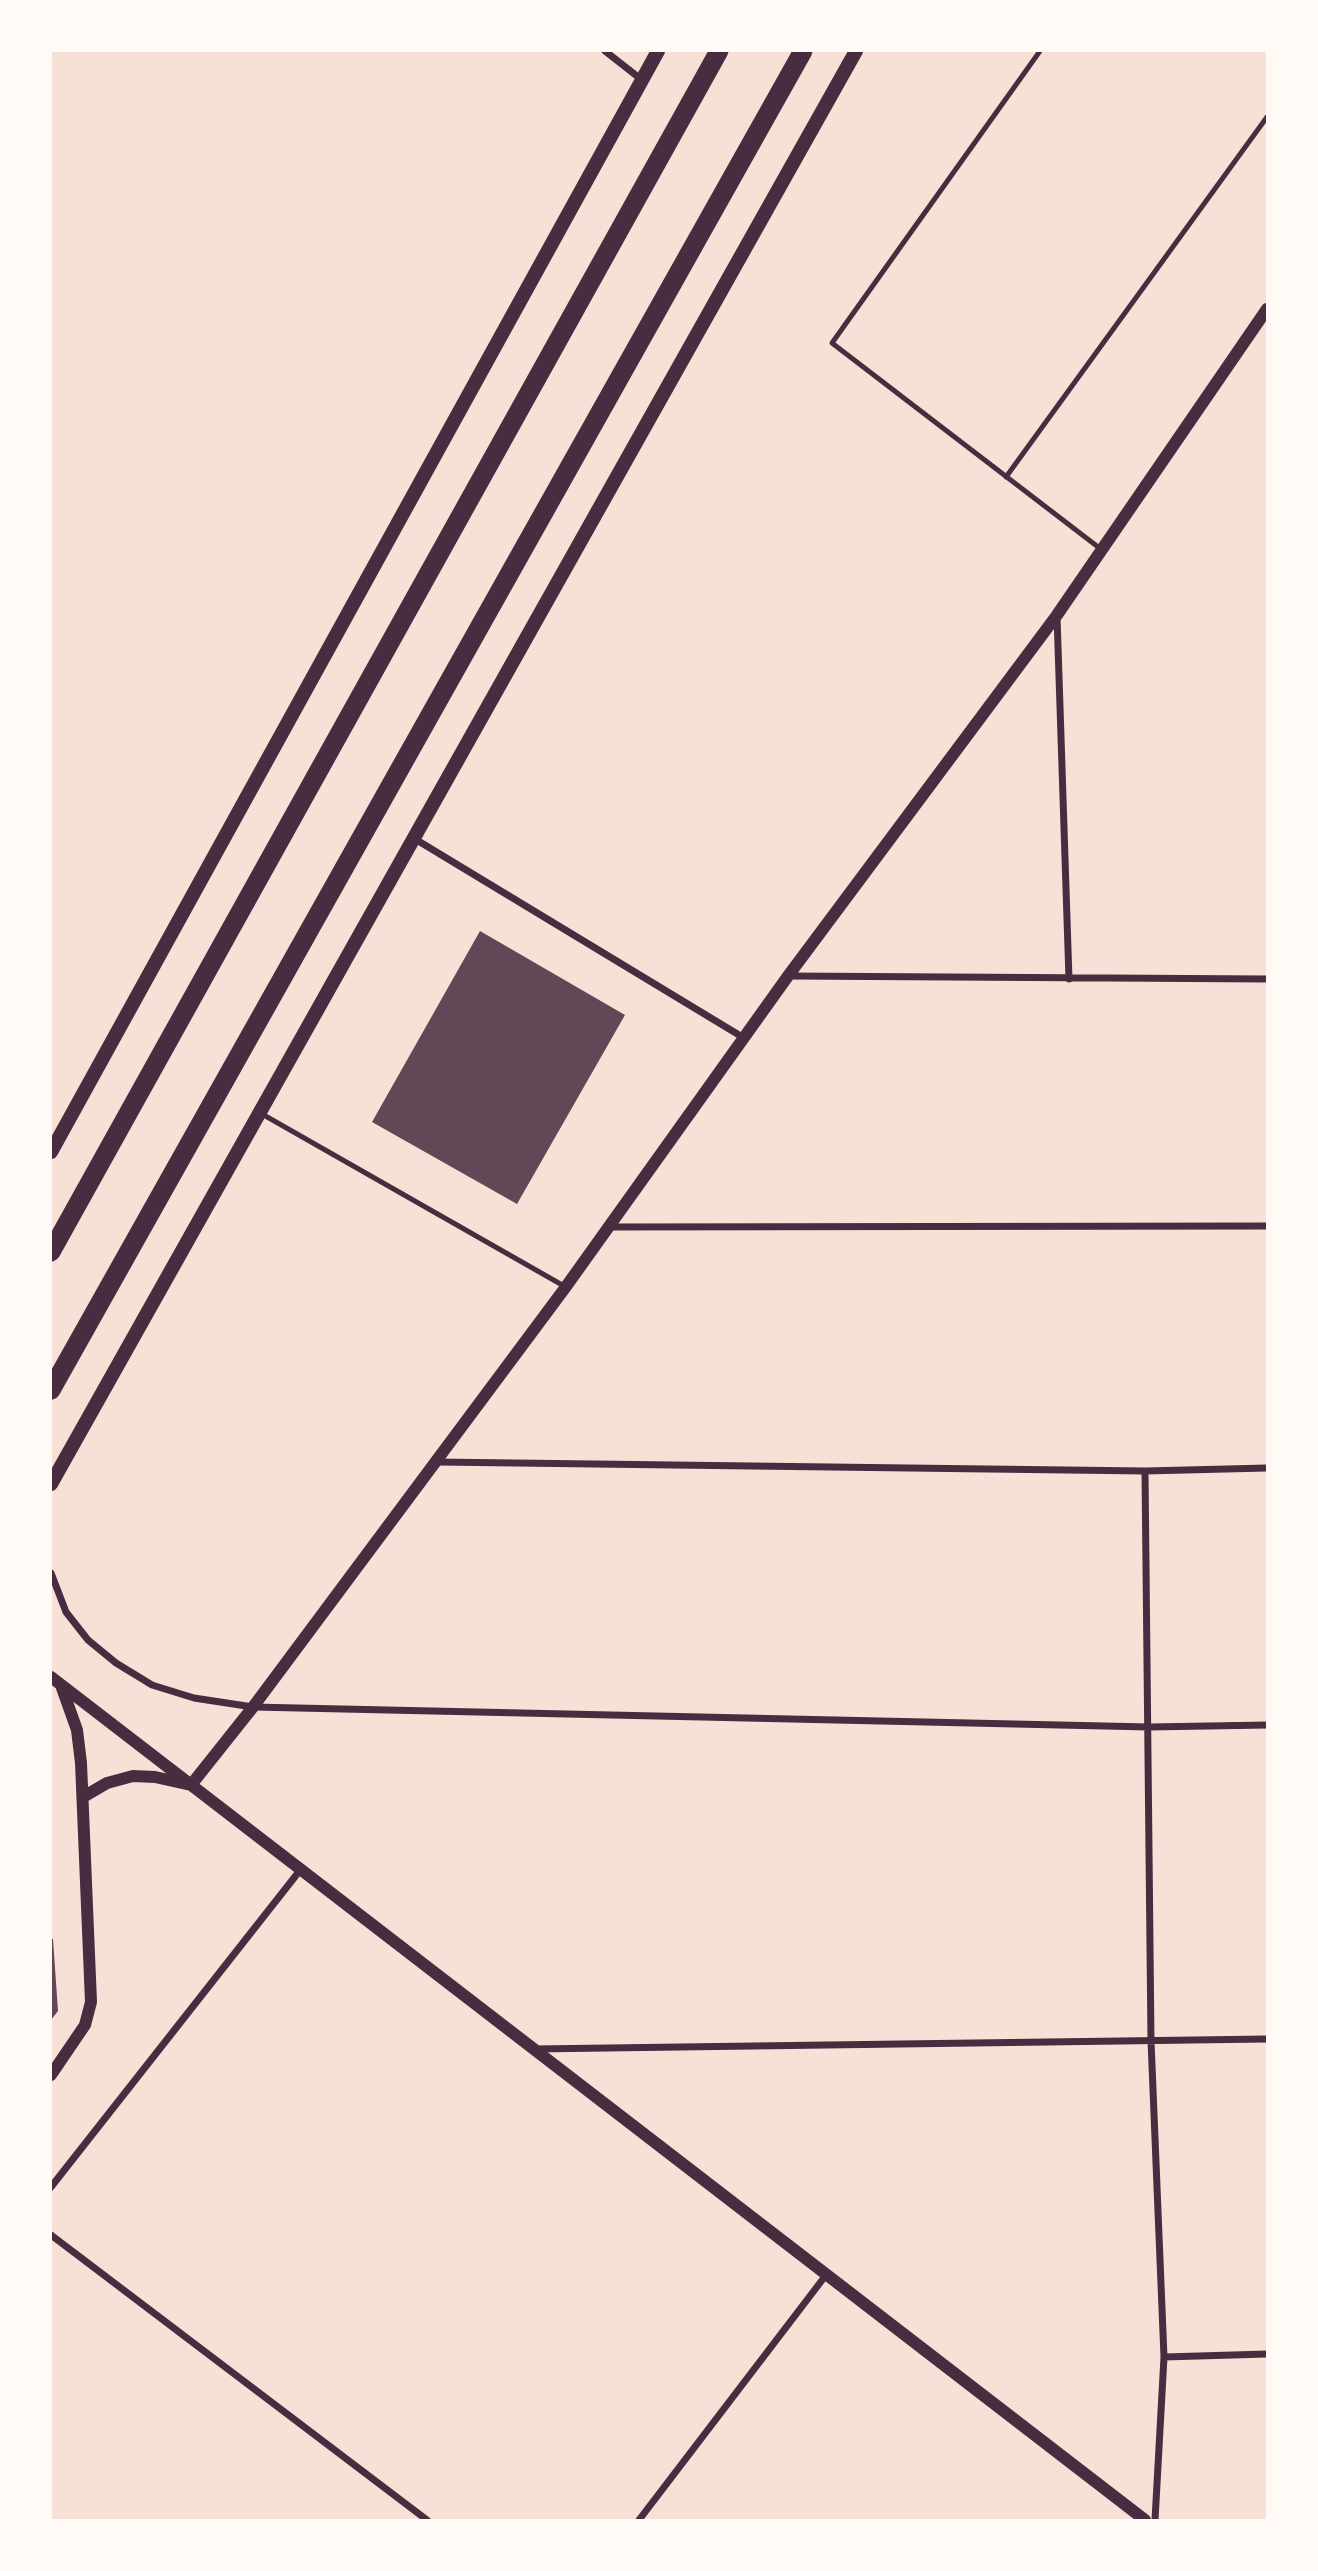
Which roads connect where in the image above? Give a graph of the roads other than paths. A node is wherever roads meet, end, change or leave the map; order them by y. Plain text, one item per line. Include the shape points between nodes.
1 (605, 51) edge
2 (658, 51) edge
3 (719, 51) edge
4 (803, 51) edge
5 (856, 51) edge
6 (1040, 51) edge
7 (642, 80) junction
8 (1267, 117) edge
9 (1267, 309) edge
10 (1006, 477) junction
11 (1102, 550) junction
12 (1057, 615) junction
13 (415, 839) junction
14 (788, 976) junction
15 (1069, 979) junction
16 (1267, 979) edge
17 (744, 1038) junction
18 (260, 1112) junction
19 (51, 1153) edge
20 (1267, 1226) edge
21 (609, 1227) junction
22 (51, 1252) edge
23 (565, 1287) junction
24 (51, 1390) edge
25 (437, 1462) junction
26 (1267, 1468) edge
27 (1145, 1471) junction
28 (51, 1484) edge
29 (51, 1573) edge
30 (54, 1681) edge
31 (253, 1707) junction
32 (1267, 1725) edge
33 (1149, 1727) junction
34 (191, 1785) junction
35 (83, 1797) junction
36 (300, 1870) junction
37 (1267, 2039) edge
38 (1151, 2041) junction
39 (534, 2049) junction
40 (51, 2075) edge
41 (51, 2187) edge
42 (51, 2235) edge
43 (826, 2275) junction
44 (1267, 2354) edge
45 (1164, 2357) junction
46 (427, 2520) edge
47 (639, 2520) edge
48 (1145, 2520) edge
49 (1155, 2520) edge

1 - 7 street
2 - 7 main road
3 - 22 highway
4 - 24 highway
5 - 13 main road
6 - 10 lane via 832,343
7 - 19 main road
8 - 10 lane
9 - 11 street
10 - 11 lane
11 - 12 street
12 - 14 street
12 - 15 street
13 - 17 street
13 - 18 main road
14 - 15 street
14 - 17 street
15 - 16 street
17 - 21 street
18 - 23 lane
18 - 28 main road
20 - 21 street
21 - 23 street
23 - 25 street
25 - 27 street
25 - 31 street
26 - 27 street
27 - 33 street
29 - 31 street via 66,1612 88,1640 116,1663 152,1685 183,1695
30 - 34 street
30 - 35 street via 78,1730
31 - 33 street
31 - 34 street
32 - 33 street
33 - 38 street
34 - 35 street via 133,1776 107,1783
34 - 36 street
35 - 40 street via 91,2002 85,2025
36 - 39 street
36 - 41 street
37 - 38 street
38 - 39 street
38 - 45 street
39 - 43 street
42 - 46 street
43 - 47 street
43 - 48 street
44 - 45 street
45 - 49 street

